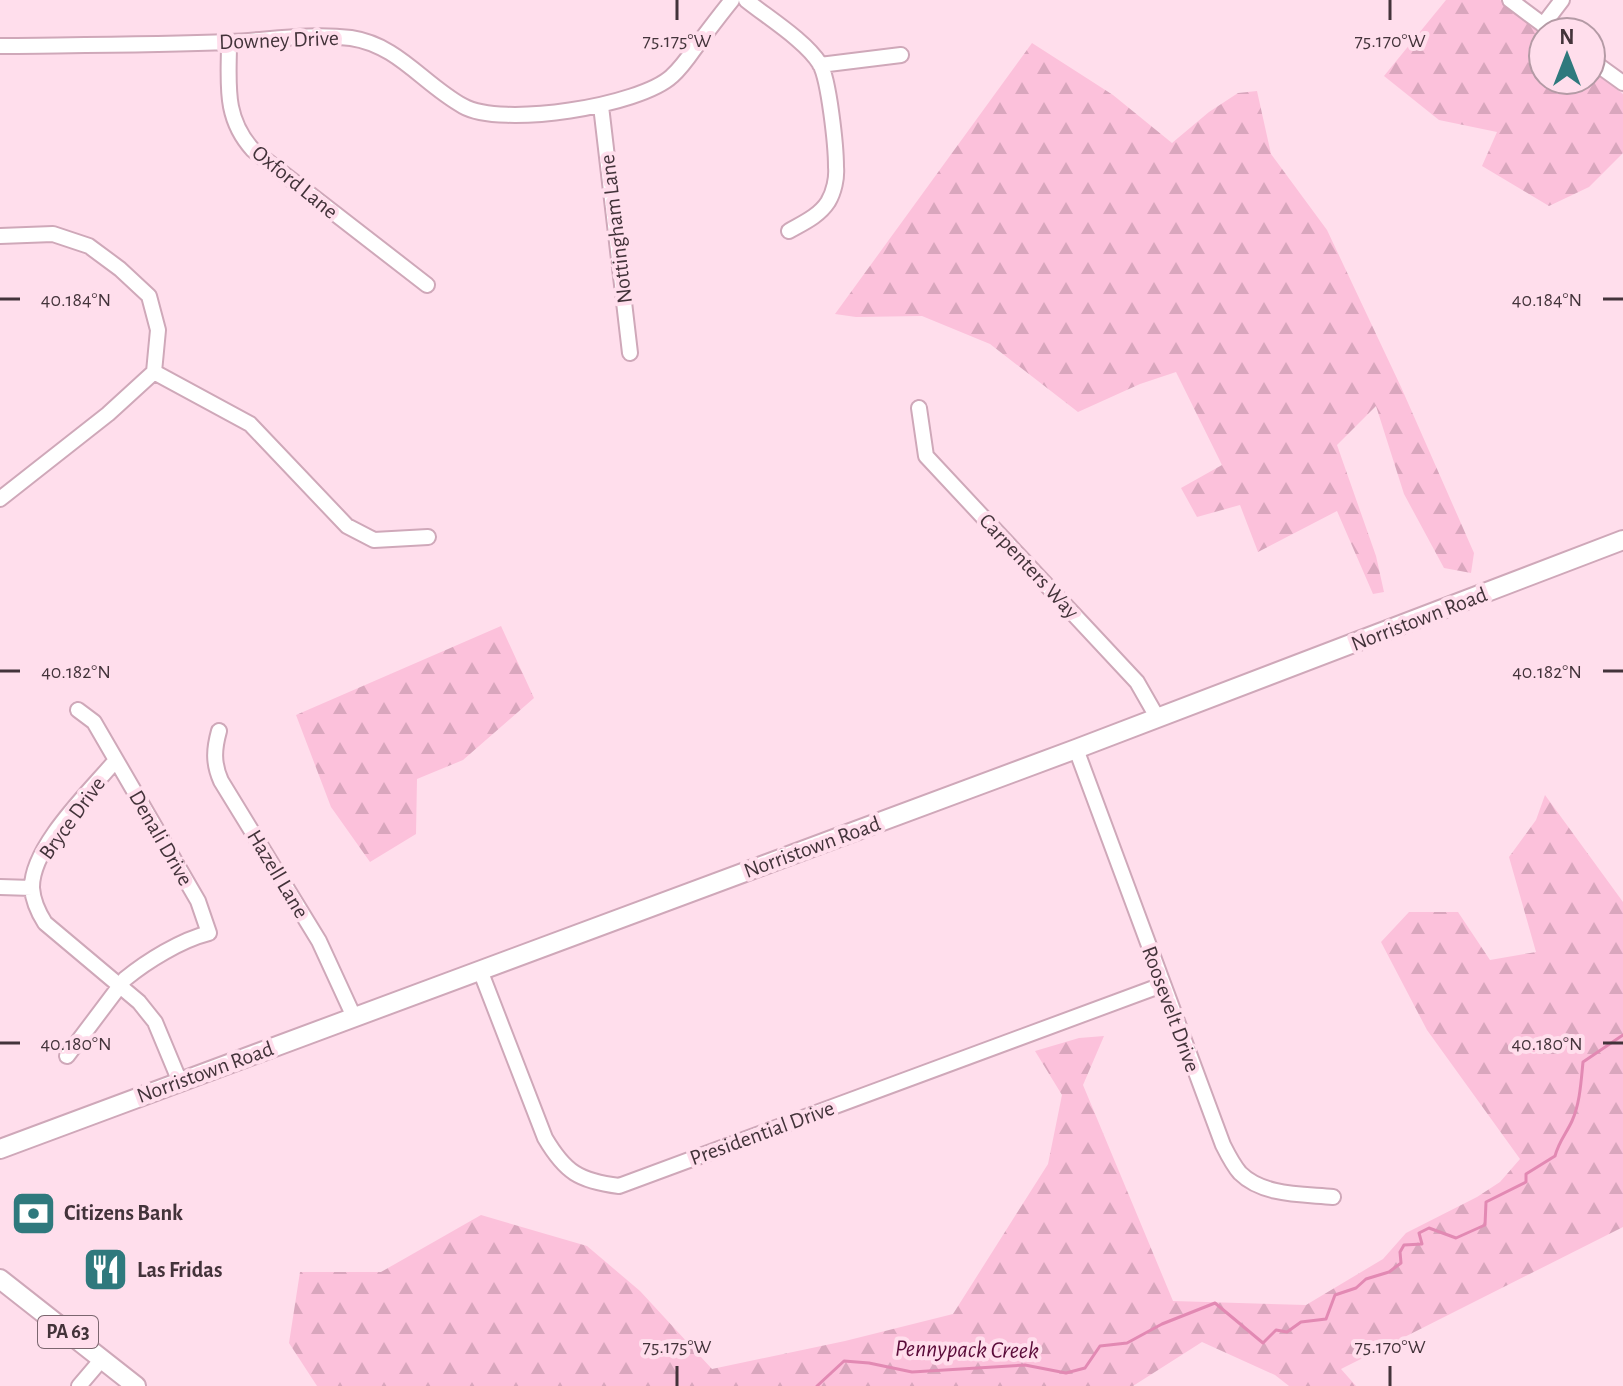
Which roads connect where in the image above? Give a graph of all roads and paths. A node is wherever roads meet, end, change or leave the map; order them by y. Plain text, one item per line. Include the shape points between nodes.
1 (732, 0) edge
2 (746, 0) edge
3 (1510, 0) edge
4 (1532, 16) edge
5 (229, 42) junction
6 (0, 46) edge
7 (901, 55) dead end
8 (820, 65) junction
9 (601, 106) junction
10 (789, 231) dead end
11 (0, 236) edge
12 (427, 285) dead end
13 (630, 353) dead end
14 (154, 372) junction
15 (919, 408) dead end
16 (0, 499) edge
17 (428, 537) dead end
18 (1623, 540) edge
19 (78, 710) dead end
20 (1157, 717) junction
21 (219, 731) dead end
22 (1076, 749) junction
23 (116, 760) junction
24 (0, 887) edge
25 (32, 888) junction
26 (480, 970) junction
27 (120, 985) junction
28 (1162, 985) junction
29 (354, 1017) junction
30 (67, 1056) dead end
31 (180, 1082) junction
32 (0, 1149) edge
33 (1333, 1197) dead end
34 (2, 1280) edge
35 (102, 1359) junction
36 (79, 1386) edge
37 (136, 1386) edge

1 - 9 street, Downey Drive via 671,78
2 - 8 street via 805,46
3 - 4 street
5 - 6 street, Downey Drive
5 - 9 street, Downey Drive via 335,37 371,43 388,49 449,98 483,113 520,115
5 - 12 street, Oxford Lane via 229,102 245,141
7 - 8 street
8 - 10 street via 837,167 834,185 819,214
9 - 13 street, Nottingham Lane
11 - 14 street via 53,234 89,246 120,269 149,296 158,330
14 - 16 street
14 - 17 street via 250,424 347,526 374,540
15 - 20 street, Carpenters Way via 926,456 1137,682
18 - 20 main road, Norristown Road
19 - 23 street, Denali Drive via 94,722
20 - 22 main road, Norristown Road
21 - 29 street, Hazell Lane via 214,748 221,781 319,941
22 - 26 main road, Norristown Road
22 - 28 street, Roosevelt Drive
23 - 25 street, Bryce Drive via 44,848
23 - 27 street, Denali Drive via 198,901 209,933 192,937
24 - 25 street
25 - 27 street, Bryce Drive via 45,923
26 - 28 street, Presidential Drive via 557,1159 582,1177 619,1186
26 - 29 main road, Norristown Road
27 - 30 street
27 - 31 street, Bryce Drive via 155,1022
28 - 33 street, Roosevelt Drive via 1223,1145 1241,1174 1269,1189
29 - 31 main road, Norristown Road
31 - 32 main road, Norristown Road
34 - 35 main road, PA 63
35 - 36 street
35 - 37 main road, PA 63

